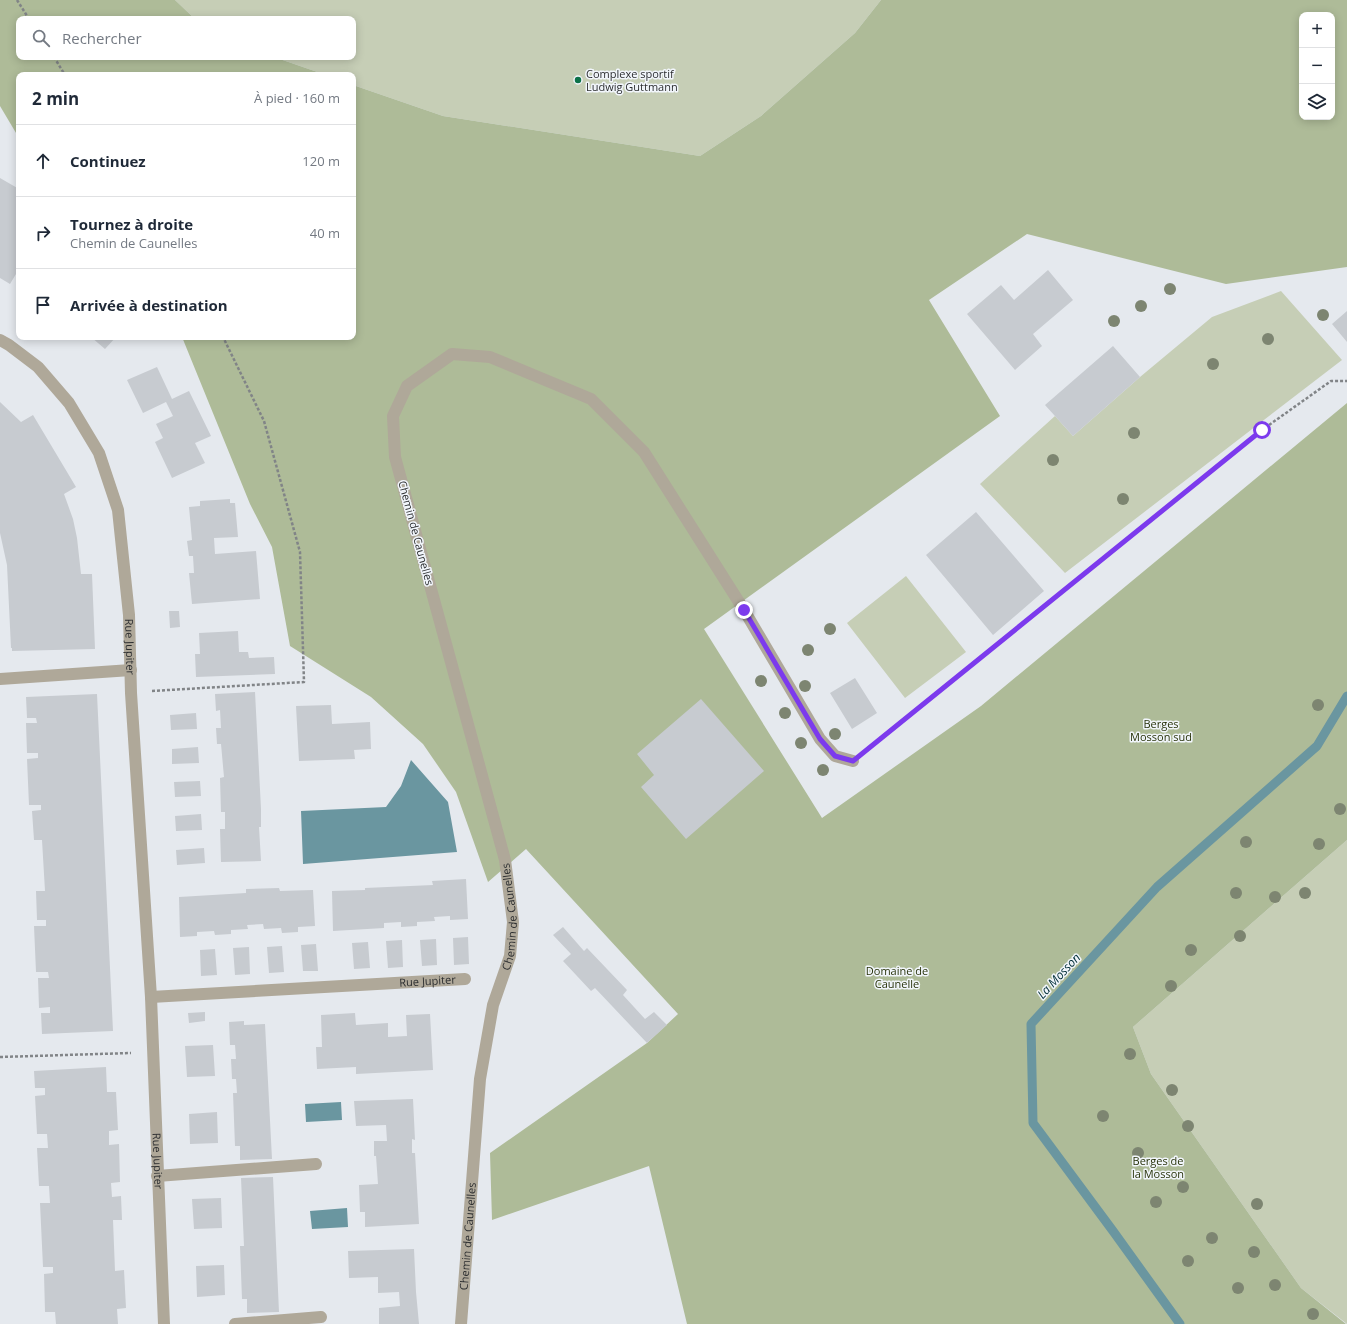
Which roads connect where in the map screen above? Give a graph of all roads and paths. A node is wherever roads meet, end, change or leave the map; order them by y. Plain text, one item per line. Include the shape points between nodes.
1 (16, 0) edge
2 (27, 16) edge
3 (56, 60) edge
4 (63, 72) edge
5 (0, 340) edge
6 (224, 340) edge
7 (1347, 381) edge
8 (131, 670) junction
9 (0, 679) edge
10 (130, 693) junction
11 (853, 761) joint
12 (465, 979) dead end
13 (151, 997) junction
14 (152, 1053) junction
15 (0, 1057) edge
16 (316, 1164) dead end
17 (157, 1176) junction
18 (321, 1317) dead end
19 (164, 1324) edge
20 (235, 1324) edge
21 (461, 1324) edge

1 - 2 path
3 - 4 path
5 - 8 street, Rue Jupiter via 38,367 68,403 99,453 118,510 129,614
6 - 10 path via 264,421 300,552 304,682
7 - 11 path via 1331,381 1262,430
8 - 9 street
8 - 10 street, Rue Jupiter
10 - 13 street, Rue Jupiter
11 - 21 street, Chemin de Caunelles via 835,756 820,739 744,610 644,452 591,399 490,357 452,354 407,386 393,416 395,457 503,852 513,922 510,956 493,1005 480,1079
12 - 13 street, Rue Jupiter
13 - 14 street, Rue Jupiter
14 - 15 path
14 - 17 street, Rue Jupiter
16 - 17 street
17 - 19 street, Rue Jupiter
18 - 20 street

